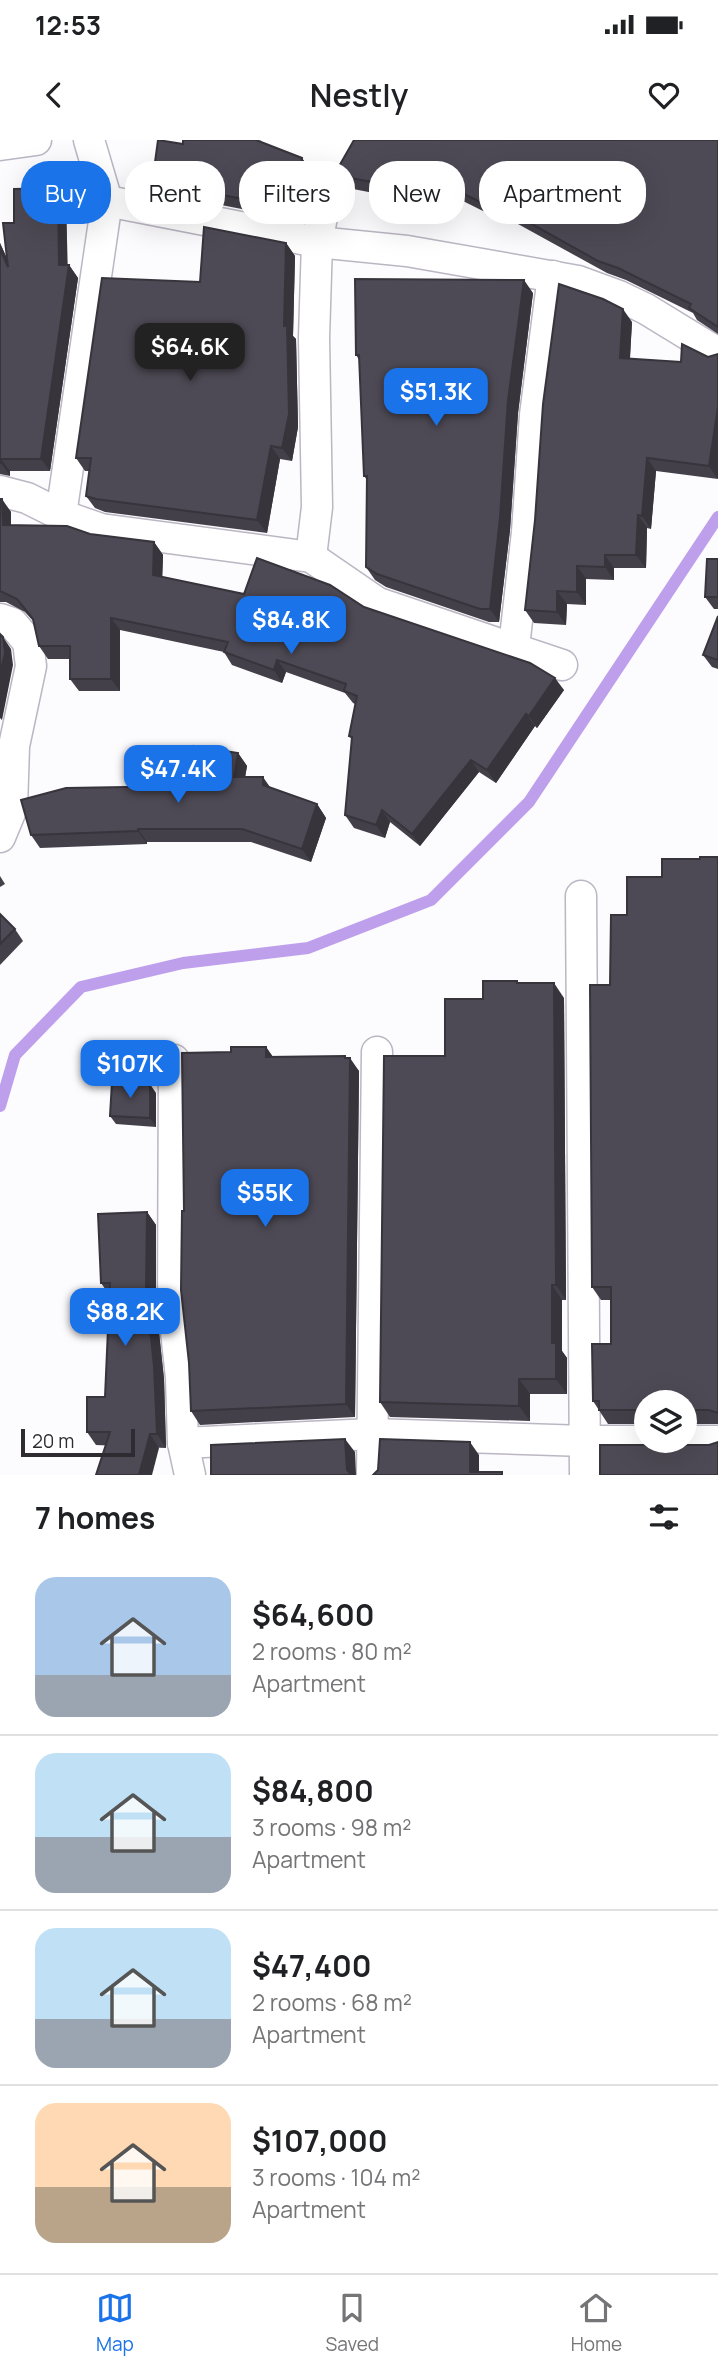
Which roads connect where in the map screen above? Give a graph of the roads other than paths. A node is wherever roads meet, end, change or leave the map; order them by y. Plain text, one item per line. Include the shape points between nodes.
1 (36, 140) edge
2 (89, 140) edge
3 (276, 140) edge
4 (0, 145) edge
5 (336, 149) edge
6 (95, 161) edge
7 (111, 202) edge
8 (104, 224) edge
9 (317, 242) junction
10 (554, 276) junction
11 (718, 354) edge
12 (0, 491) edge
13 (61, 515) junction
14 (312, 557) junction
15 (0, 619) edge
16 (514, 647) junction
17 (562, 665) dead end
18 (0, 837) edge
19 (581, 896) dead end
20 (377, 1052) dead end
21 (174, 1060) dead end
22 (372, 1434) junction
23 (585, 1441) junction
24 (718, 1441) edge
25 (183, 1443) junction
26 (190, 1475) edge
27 (372, 1475) edge
28 (585, 1475) edge

1 - 4 street
2 - 6 street
3 - 5 street
5 - 9 street via 325,184
7 - 9 street
8 - 13 street
9 - 10 street via 407,251
9 - 14 street via 317,507
10 - 11 street via 619,296
10 - 16 street via 535,415
12 - 13 street
13 - 14 street via 101,529
14 - 16 street via 378,603
15 - 18 street via 12,623 28,642 31,666 14,746 12,808
16 - 17 street
19 - 23 street
20 - 22 street
21 - 25 street via 173,1304
22 - 23 street
22 - 25 street
22 - 27 street
23 - 24 street
23 - 28 street
25 - 26 street

